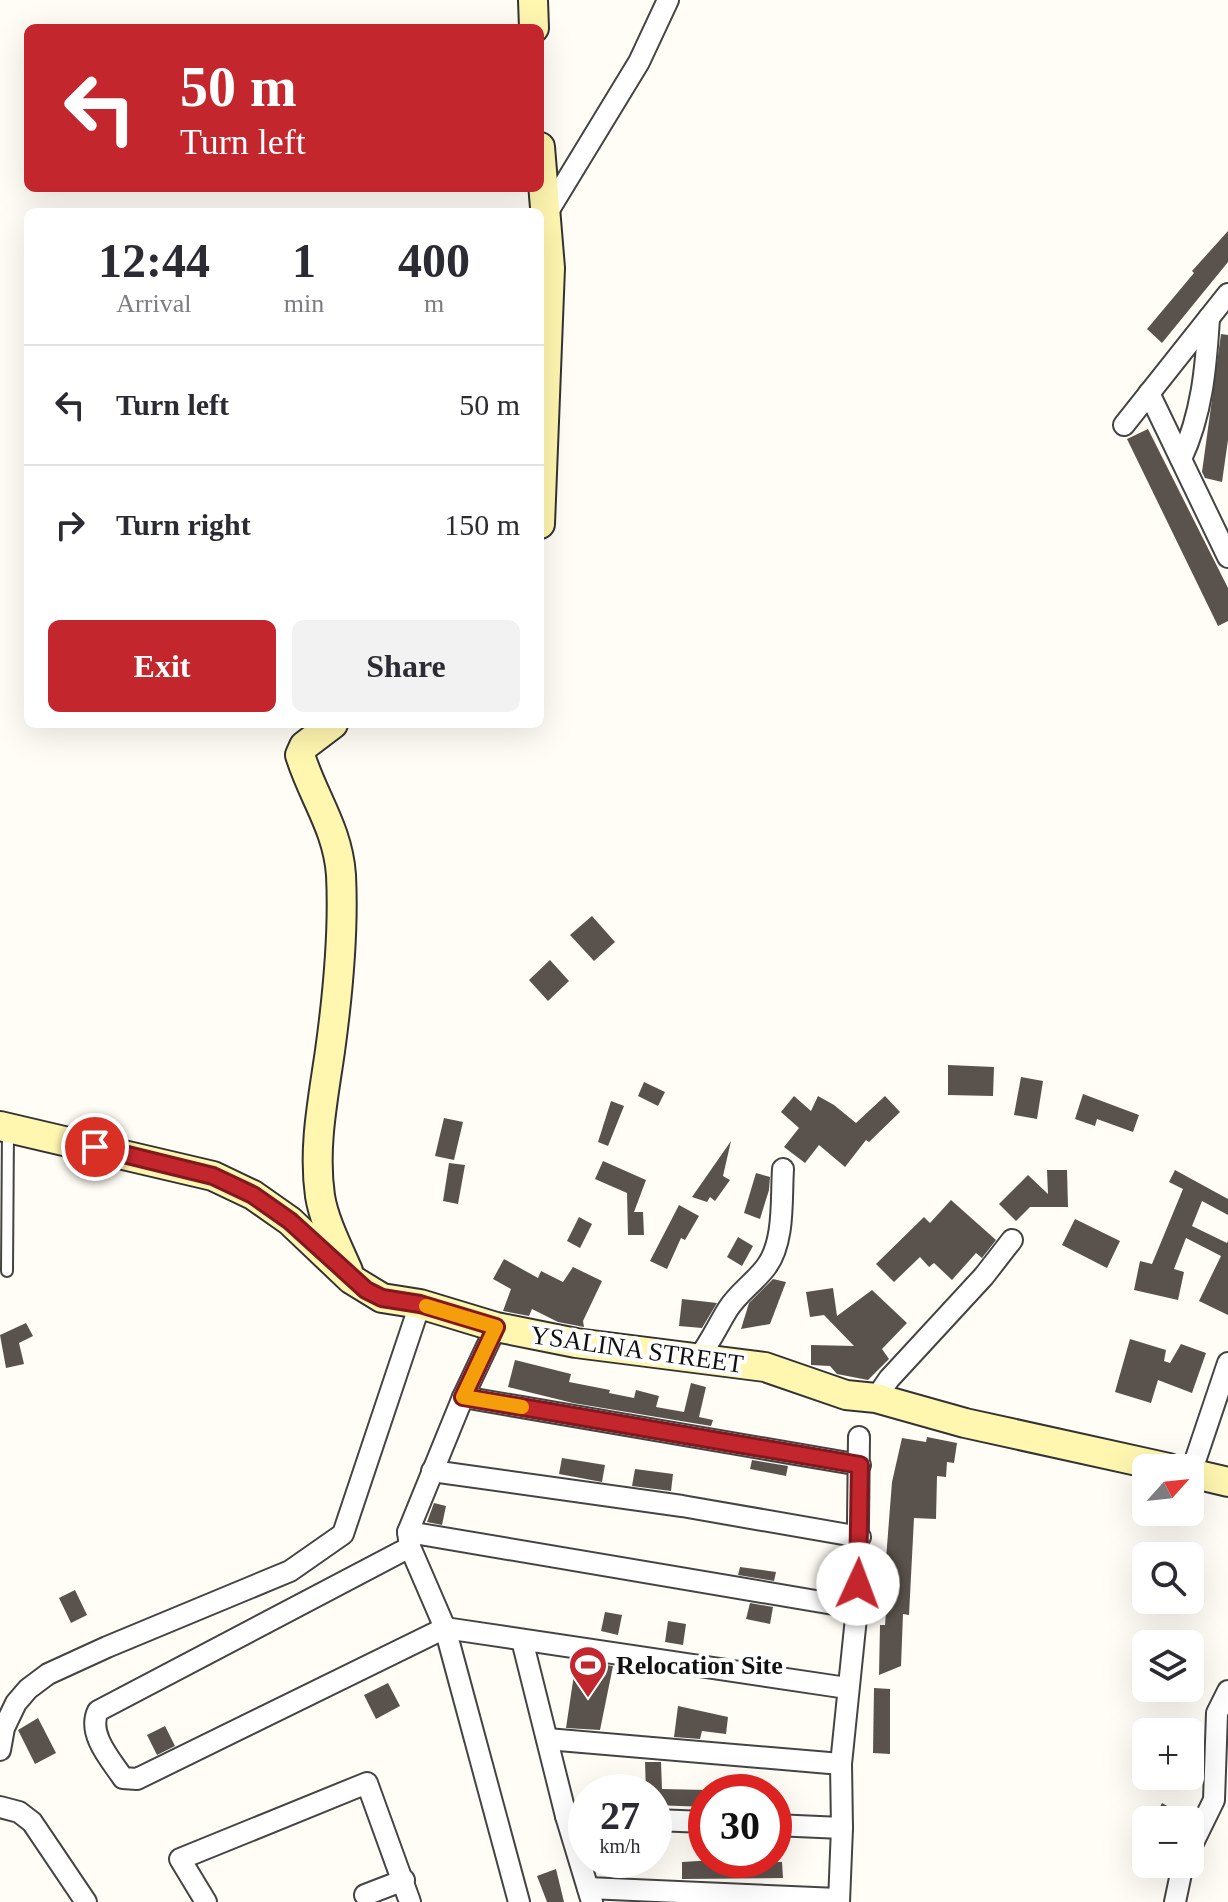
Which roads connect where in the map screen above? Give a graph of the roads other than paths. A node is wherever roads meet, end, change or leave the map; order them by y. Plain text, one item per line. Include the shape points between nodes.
1 (533, 0) edge
2 (668, 0) edge
3 (534, 24) edge
4 (544, 185) edge
5 (547, 213) junction
6 (1228, 294) edge
7 (1209, 318) junction
8 (1149, 393) junction
9 (544, 422) edge
10 (1124, 425) dead end
11 (1181, 459) junction
12 (1220, 521) edge
13 (1228, 557) edge
14 (328, 728) edge
15 (4, 1126) edge
16 (783, 1169) dead end
17 (1012, 1240) dead end
18 (7, 1271) dead end
19 (351, 1279) junction
20 (420, 1304) junction
21 (496, 1327) junction
22 (699, 1357) junction
23 (1228, 1363) edge
24 (463, 1397) junction
25 (876, 1398) junction
26 (859, 1437) dead end
27 (1190, 1454) edge
28 (1132, 1460) edge
29 (860, 1465) junction
30 (432, 1471) junction
31 (1204, 1476) edge
32 (1228, 1482) edge
33 (860, 1537) junction
34 (409, 1539) junction
35 (857, 1608) junction
36 (445, 1628) junction
37 (522, 1640) junction
38 (847, 1688) junction
39 (1228, 1691) edge
40 (547, 1739) junction
41 (0, 1750) edge
42 (841, 1764) junction
43 (568, 1795) edge
44 (0, 1807) edge
45 (1204, 1820) edge
46 (792, 1826) edge
47 (842, 1828) junction
48 (1180, 1878) edge
49 (404, 1880) junction
50 (365, 1895) dead end
51 (590, 1895) edge
52 (838, 1900) edge
53 (86, 1902) edge
54 (206, 1902) edge
55 (410, 1902) edge
56 (519, 1902) edge
57 (1175, 1902) edge

1 - 3 street
2 - 5 street via 639,62
4 - 5 street
5 - 9 street
6 - 7 street
7 - 8 street
7 - 11 street via 1200,408
8 - 10 street
8 - 11 street
11 - 12 street
12 - 13 street
14 - 19 street via 300,755 337,841 341,875 339,983 317,1165 321,1200
15 - 18 lane
15 - 19 street, YSALINA STREET via 213,1176 290,1221
16 - 22 street via 780,1219 768,1265 729,1307
17 - 25 street
19 - 20 street, YSALINA STREET via 382,1298
20 - 21 street, YSALINA STREET
20 - 41 street via 343,1534 290,1571 48,1674 16,1703
21 - 22 street, YSALINA STREET via 576,1343
21 - 24 street
22 - 25 street, YSALINA STREET via 765,1367 846,1395
23 - 27 street
24 - 29 street
24 - 30 street
25 - 28 street, YSALINA STREET
26 - 29 street
29 - 33 street
30 - 33 street
30 - 34 street
31 - 32 street, YSALINA STREET
33 - 35 street
34 - 35 street
34 - 36 street
34 - 36 street via 112,1702 98,1711 93,1721 96,1732 123,1778 137,1779
35 - 38 street
36 - 37 street
36 - 56 street
37 - 38 street
37 - 40 street
38 - 42 street
39 - 45 street via 1217,1713 1214,1800
40 - 42 street
40 - 43 street
42 - 47 street
44 - 53 street via 19,1812 38,1829
46 - 47 street
47 - 52 street
48 - 57 street
49 - 50 street
49 - 54 street via 367,1783 180,1859
49 - 55 street
51 - 52 street

